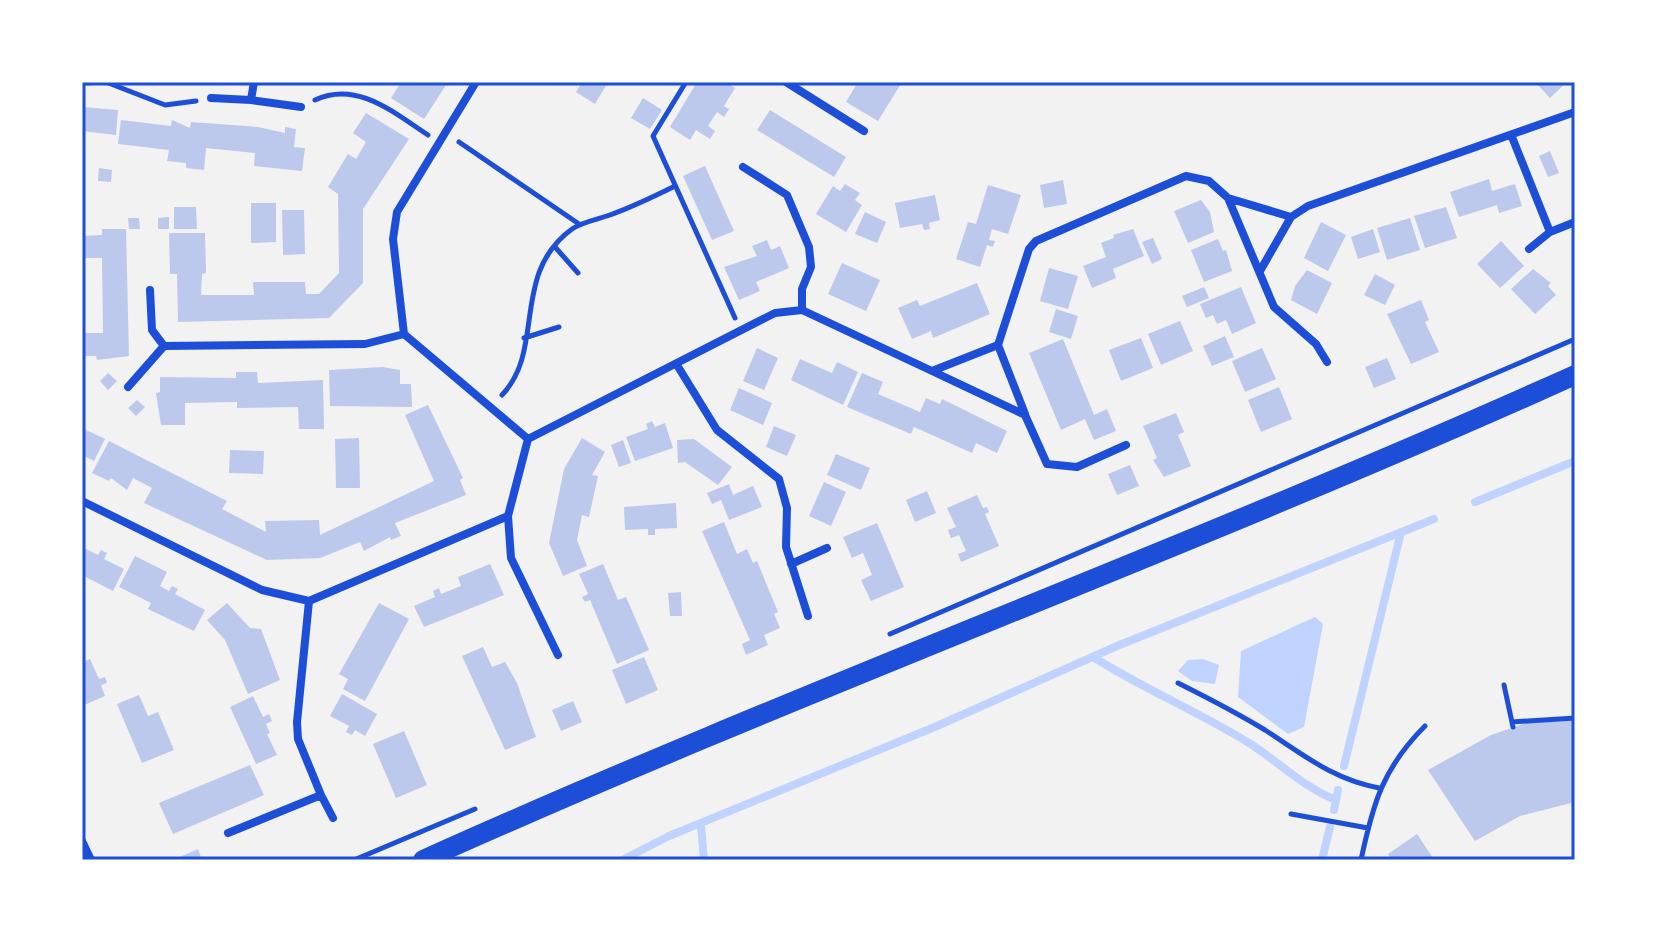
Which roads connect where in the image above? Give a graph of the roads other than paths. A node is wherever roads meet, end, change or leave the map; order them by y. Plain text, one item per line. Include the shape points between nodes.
1 (254, 82) edge
2 (476, 82) edge
3 (786, 82) edge
4 (211, 98) road end
5 (251, 100) junction
6 (301, 107) road end
7 (1575, 112) edge
8 (864, 131) dead end
9 (1512, 137) junction
10 (743, 167) dead end
11 (1228, 198) junction
12 (1291, 217) junction
13 (1575, 222) edge
14 (1550, 232) junction
15 (1529, 249) dead end
16 (1260, 271) junction
17 (150, 290) dead end
18 (802, 310) junction
19 (404, 334) junction
20 (998, 345) junction
21 (164, 346) junction
22 (1327, 362) dead end
23 (677, 365) junction
24 (932, 371) junction
25 (1575, 375) edge
26 (128, 387) dead end
27 (1025, 415) junction
28 (528, 439) junction
29 (1126, 445) dead end
30 (82, 501) edge
31 (508, 516) junction
32 (827, 548) dead end
33 (791, 564) junction
34 (309, 601) junction
35 (808, 616) dead end
36 (558, 655) dead end
37 (321, 795) junction
38 (333, 818) dead end
39 (228, 833) dead end
40 (82, 841) edge
41 (91, 860) edge
42 (423, 860) edge

1 - 5 street
2 - 19 street via 397,212 393,239
3 - 8 street
4 - 5 street
5 - 6 street
7 - 9 street
9 - 12 street via 1308,206
9 - 14 street
10 - 18 street via 787,195 809,247 811,267 802,289
11 - 12 street
11 - 16 street
11 - 20 street via 1209,181 1186,176 1045,235 1029,249
12 - 16 street
13 - 14 street
14 - 15 street
16 - 22 street via 1274,307 1316,344
17 - 21 street via 152,330
18 - 23 street via 775,313
18 - 24 street
19 - 21 street via 365,344
19 - 28 street
20 - 24 street
20 - 27 street
21 - 26 street
23 - 28 street
23 - 33 street via 717,430 779,479 786,492
24 - 27 street
25 - 42 main road via 1315,489 865,670
27 - 29 street via 1047,464 1077,467
28 - 31 street
30 - 34 street via 262,590
31 - 34 street
31 - 36 street via 511,558
32 - 33 street
33 - 35 street
34 - 37 street via 298,739
37 - 38 street
37 - 39 street
40 - 41 street

